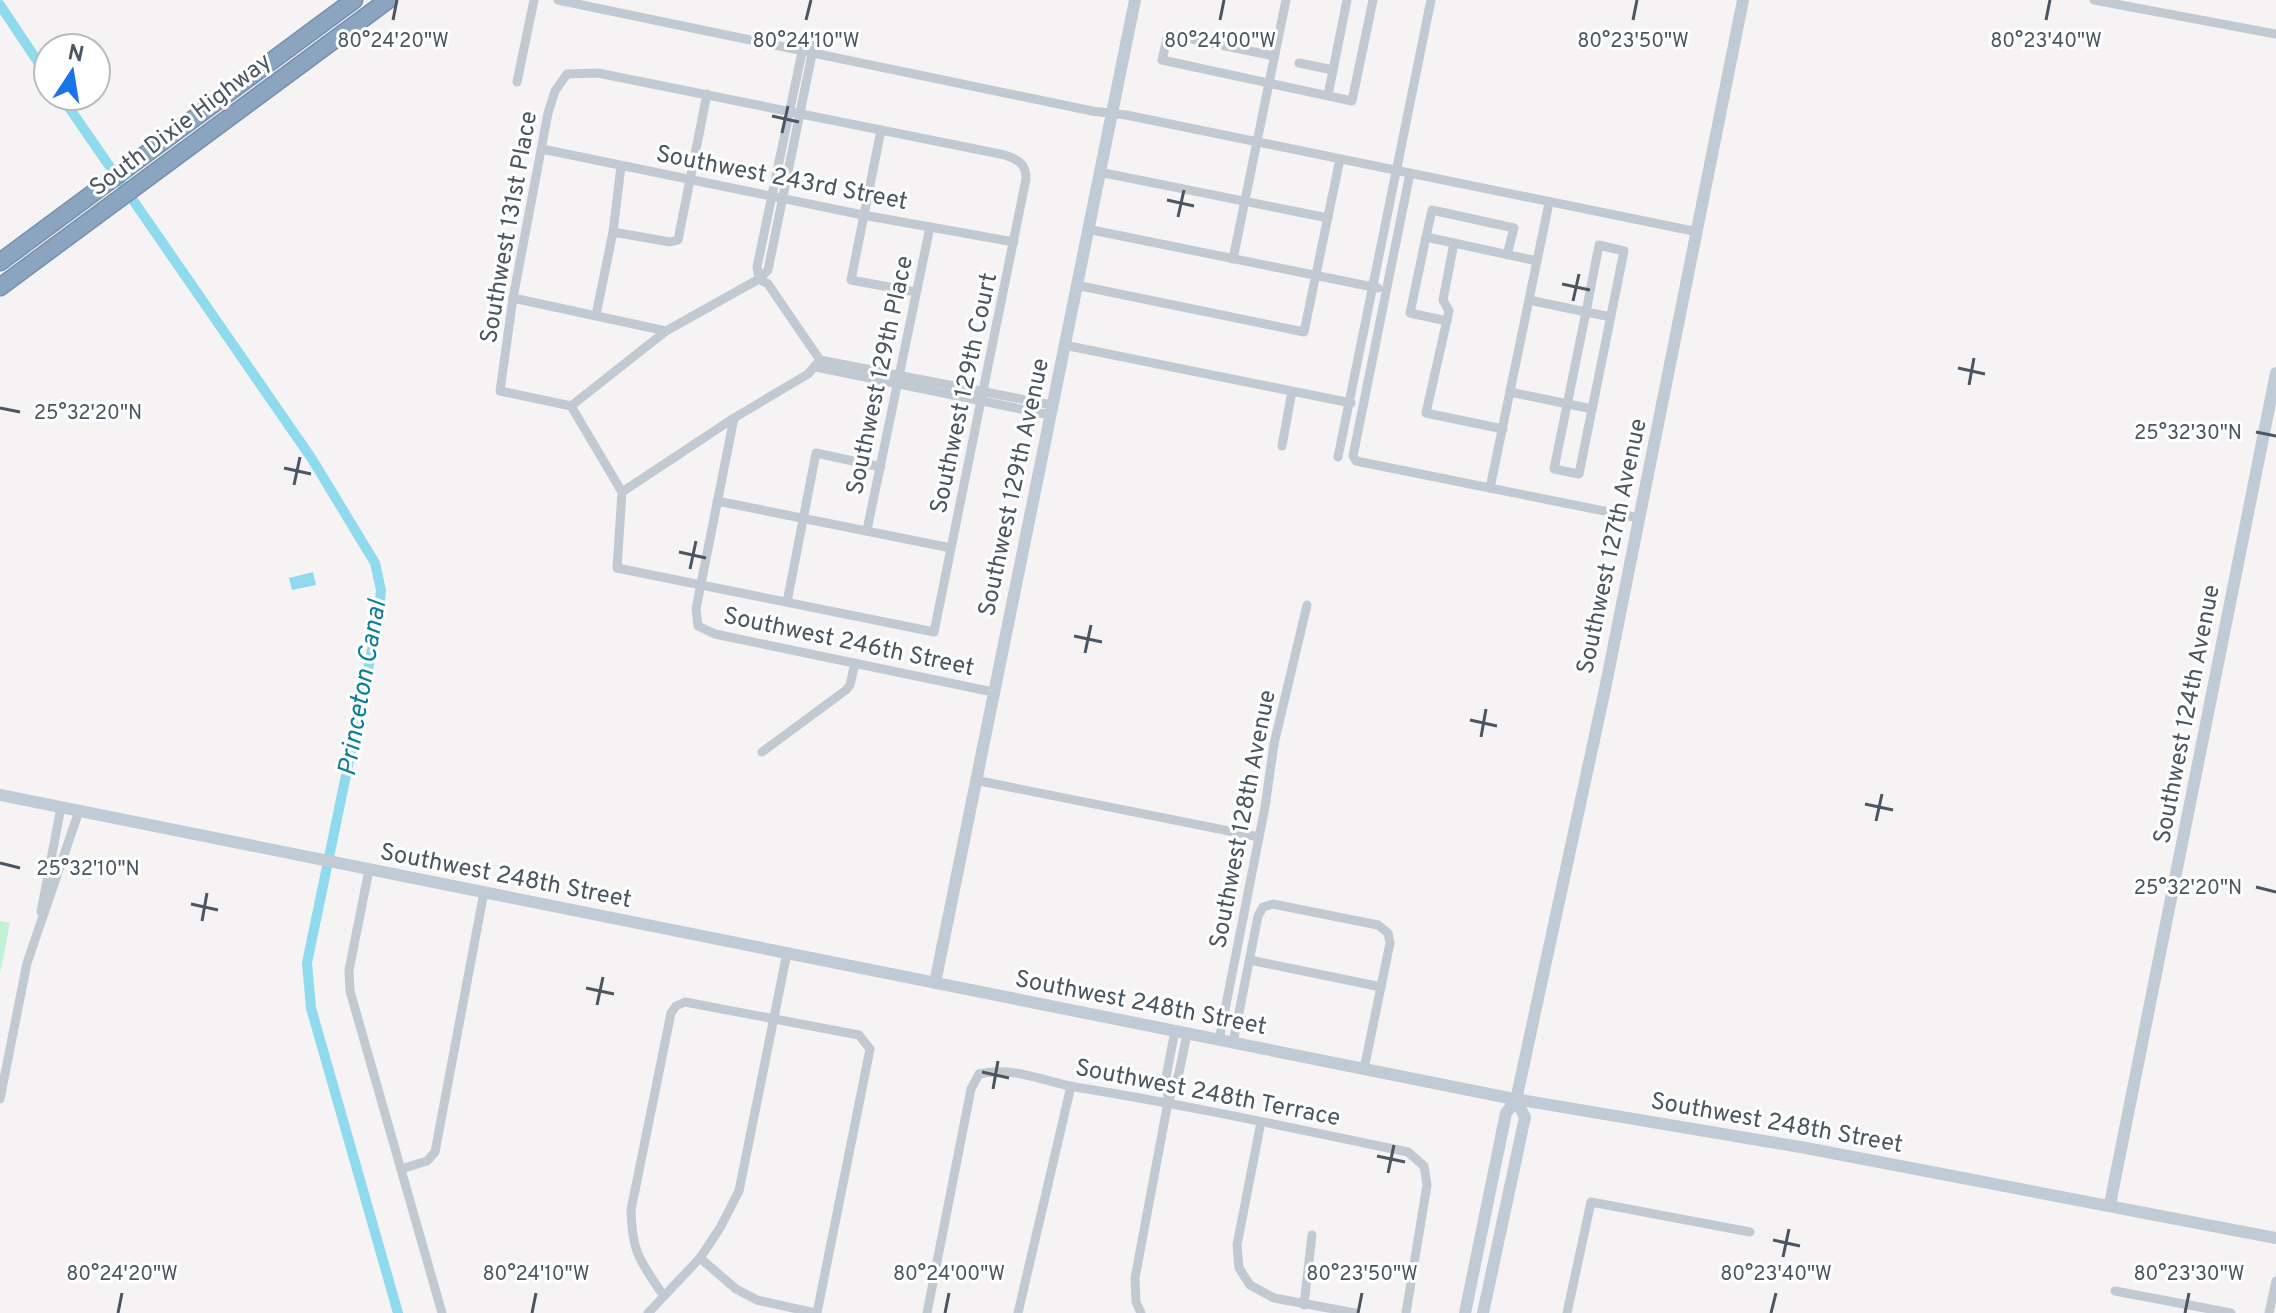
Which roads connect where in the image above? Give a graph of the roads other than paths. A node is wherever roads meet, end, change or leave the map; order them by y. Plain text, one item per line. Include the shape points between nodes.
1 (388, 0) edge
2 (534, 0) edge
3 (558, 0) edge
4 (1135, 0) edge
5 (1286, 0) edge
6 (1347, 0) edge
7 (1373, 0) edge
8 (1431, 0) edge
9 (1743, 0) edge
10 (2094, 0) edge
11 (349, 3) edge
12 (2276, 34) edge
13 (807, 53) junction
14 (1274, 56) junction
15 (1299, 63) dead end
16 (1333, 70) junction
17 (517, 82) dead end
18 (1269, 82) junction
19 (707, 94) junction
20 (1328, 95) junction
21 (795, 113) junction
22 (1111, 114) junction
23 (228, 118) junction
24 (881, 130) junction
25 (1257, 142) junction
26 (542, 149) junction
27 (1340, 159) junction
28 (621, 166) junction
29 (1396, 170) junction
30 (1099, 172) junction
31 (1410, 173) junction
32 (690, 180) junction
33 (777, 197) junction
34 (1244, 202) junction
35 (1549, 203) junction
36 (863, 215) junction
37 (1328, 218) junction
38 (930, 227) junction
39 (1087, 229) junction
40 (613, 232) junction
41 (1698, 232) junction
42 (1426, 237) junction
43 (1014, 242) junction
44 (1454, 243) junction
45 (1507, 255) junction
46 (1233, 259) junction
47 (1537, 261) junction
48 (0, 262) edge
49 (1316, 275) junction
50 (759, 279) junction
51 (1076, 285) junction
52 (0, 287) edge
53 (1373, 287) junction
54 (1386, 289) junction
55 (916, 292) junction
56 (513, 298) junction
57 (1529, 300) junction
58 (1586, 312) junction
59 (596, 315) junction
60 (1611, 317) junction
61 (1447, 321) junction
62 (666, 331) junction
63 (1064, 345) junction
64 (818, 364) junction
65 (2276, 373) edge
66 (898, 380) junction
67 (1292, 391) junction
68 (1510, 392) junction
69 (983, 397) junction
70 (1348, 403) junction
71 (1567, 404) junction
72 (571, 406) junction
73 (1362, 406) junction
74 (1592, 409) junction
75 (1051, 410) junction
76 (734, 418) junction
77 (1503, 429) junction
78 (1282, 446) dead end
79 (1338, 457) dead end
80 (881, 467) junction
81 (1490, 488) junction
82 (622, 492) junction
83 (717, 501) junction
84 (802, 517) junction
85 (1639, 518) junction
86 (867, 530) junction
87 (951, 548) junction
88 (701, 585) junction
89 (787, 602) junction
90 (1307, 605) dead end
91 (855, 663) junction
92 (993, 692) junction
93 (762, 752) dead end
94 (975, 780) junction
95 (0, 795) edge
96 (61, 807) junction
97 (79, 811) junction
98 (1259, 837) junction
99 (369, 870) junction
100 (484, 892) junction
101 (40, 923) junction
102 (787, 953) junction
103 (1250, 960) junction
104 (935, 983) junction
105 (1381, 987) junction
106 (774, 1019) junction
107 (1181, 1032) junction
108 (1219, 1040) junction
109 (1233, 1043) junction
110 (1364, 1069) junction
111 (1071, 1086) junction
112 (0, 1097) edge
113 (1516, 1100) junction
114 (1168, 1102) junction
115 (1261, 1122) junction
116 (401, 1169) junction
117 (2110, 1204) junction
118 (1750, 1232) dead end
119 (1312, 1235) dead end
120 (2276, 1238) edge
121 (700, 1258) junction
122 (2276, 1281) edge
123 (2115, 1291) dead end
124 (663, 1295) junction
125 (1304, 1305) junction
126 (442, 1313) edge
127 (648, 1313) edge
128 (816, 1313) edge
129 (927, 1313) edge
130 (1018, 1313) edge
131 (1141, 1313) edge
132 (1355, 1313) edge
133 (1406, 1313) edge
134 (1465, 1313) edge
135 (1483, 1313) edge
136 (1567, 1313) edge
137 (2231, 1313) edge
138 (2269, 1313) edge

1 - 23 highway, South Dixie Highway
2 - 17 street
3 - 13 street
4 - 22 street, Southwest 129th Avenue
5 - 14 street
6 - 16 street
7 - 20 street via 1352,101
8 - 29 street
9 - 41 street, Southwest 127th Avenue
10 - 12 street
11 - 23 highway via 322,36 236,99
11 - 48 highway, South Dixie Highway
13 - 21 street
13 - 22 street
14 - 18 street
14 - 18 street via 1168,34 1162,60
15 - 16 street
16 - 20 street
18 - 20 street
18 - 25 street
19 - 21 street
19 - 26 street, Southwest 131st Place via 598,73 567,74 551,102
19 - 32 street
21 - 24 street
21 - 33 street
22 - 25 street
22 - 30 street, Southwest 129th Avenue
23 - 52 highway, South Dixie Highway
24 - 36 street
24 - 43 street, Southwest 129th Court via 1022,162 1026,179
25 - 27 street
25 - 34 street
26 - 28 street, Southwest 243rd Street
26 - 56 street, Southwest 131st Place
27 - 29 street
27 - 37 street
28 - 32 street, Southwest 243rd Street
28 - 40 street
29 - 31 street
29 - 53 street
30 - 34 street
30 - 39 street, Southwest 129th Avenue
31 - 35 street
31 - 54 street
32 - 33 street, Southwest 243rd Street
32 - 40 street via 675,242
33 - 36 street, Southwest 243rd Street
33 - 50 street via 757,267
34 - 37 street
34 - 46 street
35 - 41 street
35 - 47 street
36 - 38 street, Southwest 243rd Street
36 - 55 street via 851,280
37 - 49 street
38 - 43 street, Southwest 243rd Street
38 - 55 street, Southwest 129th Place
39 - 46 street
39 - 51 street, Southwest 129th Avenue
40 - 59 street
41 - 85 street, Southwest 127th Avenue
42 - 44 street
42 - 45 street via 1432,210 1514,228
42 - 61 street via 1410,313
43 - 69 street, Southwest 129th Court
44 - 45 street
44 - 61 street via 1443,300
45 - 47 street
46 - 49 street
47 - 57 street
49 - 51 street via 1304,332
49 - 53 street
50 - 62 street
50 - 64 street via 768,284
51 - 63 street, Southwest 129th Avenue
53 - 54 street
53 - 70 street
54 - 73 street
55 - 66 street, Southwest 129th Place
56 - 59 street
56 - 72 street, Southwest 131st Place via 500,391
57 - 58 street
57 - 68 street
58 - 60 street
58 - 60 street via 1599,245 1624,251
58 - 71 street
59 - 62 street
60 - 74 street
61 - 77 street via 1426,413
62 - 72 street
63 - 67 street
63 - 75 street, Southwest 129th Avenue
64 - 66 street
64 - 76 street
65 - 117 street, Southwest 124th Avenue
66 - 69 street
66 - 80 street, Southwest 129th Place
67 - 70 street
67 - 78 street
68 - 71 street
68 - 77 street
69 - 75 street
69 - 87 street, Southwest 129th Court
70 - 73 street
70 - 79 street
71 - 74 street
71 - 74 street via 1554,469 1579,474
72 - 82 street
73 - 81 street via 1356,461
75 - 92 street, Southwest 129th Avenue
76 - 82 street
76 - 83 street
77 - 81 street
80 - 84 street via 816,453
80 - 86 street, Southwest 129th Place
81 - 85 street
82 - 88 street via 617,568
83 - 84 street
83 - 88 street
84 - 86 street
84 - 89 street
85 - 113 street, Southwest 127th Avenue
86 - 87 street
87 - 89 street, Southwest 129th Court via 934,632
88 - 89 street
88 - 91 street, Southwest 246th Street via 698,626
90 - 98 street, Southwest 128th Avenue via 1274,744
91 - 92 street, Southwest 246th Street
91 - 93 street via 846,690
92 - 94 street, Southwest 129th Avenue
94 - 98 street
94 - 104 street, Southwest 129th Avenue
95 - 96 street, Southwest 248th Street
96 - 97 street, Southwest 248th Street
96 - 101 street
97 - 99 street, Southwest 248th Street
97 - 101 street
98 - 108 street, Southwest 128th Avenue
99 - 100 street, Southwest 248th Street
99 - 116 street via 349,970 350,991
100 - 102 street, Southwest 248th Street
100 - 116 street via 435,1152 427,1161
101 - 112 street
102 - 104 street, Southwest 248th Street
102 - 106 street
103 - 105 street
103 - 105 street via 1264,906 1378,925 1390,943
103 - 109 street
104 - 107 street, Southwest 248th Street
105 - 110 street
106 - 121 street via 739,1191
106 - 124 street via 685,1002 671,1013 631,1210 637,1258
106 - 128 street via 859,1035 870,1049
107 - 108 street, Southwest 248th Street
107 - 114 street via 1179,1073
108 - 109 street, Southwest 248th Street
109 - 110 street, Southwest 248th Street
110 - 113 street, Southwest 248th Street
111 - 114 street, Southwest 248th Terrace
111 - 129 street, Southwest 248th Terrace via 1000,1069 979,1074 971,1089
111 - 130 street
113 - 117 street, Southwest 248th Street
113 - 134 street, Southwest 127th Avenue via 1506,1113
113 - 135 street, Southwest 127th Avenue via 1525,1117
114 - 115 street, Southwest 248th Terrace
114 - 131 street via 1135,1278
115 - 125 street via 1237,1245 1239,1268 1250,1285
115 - 133 street, Southwest 248th Terrace via 1408,1152 1424,1166 1427,1185
116 - 126 street
117 - 120 street, Southwest 248th Street
118 - 136 street via 1591,1202
119 - 125 street
121 - 124 street
121 - 128 street via 757,1300
122 - 138 street
123 - 137 street
124 - 127 street
125 - 132 street

